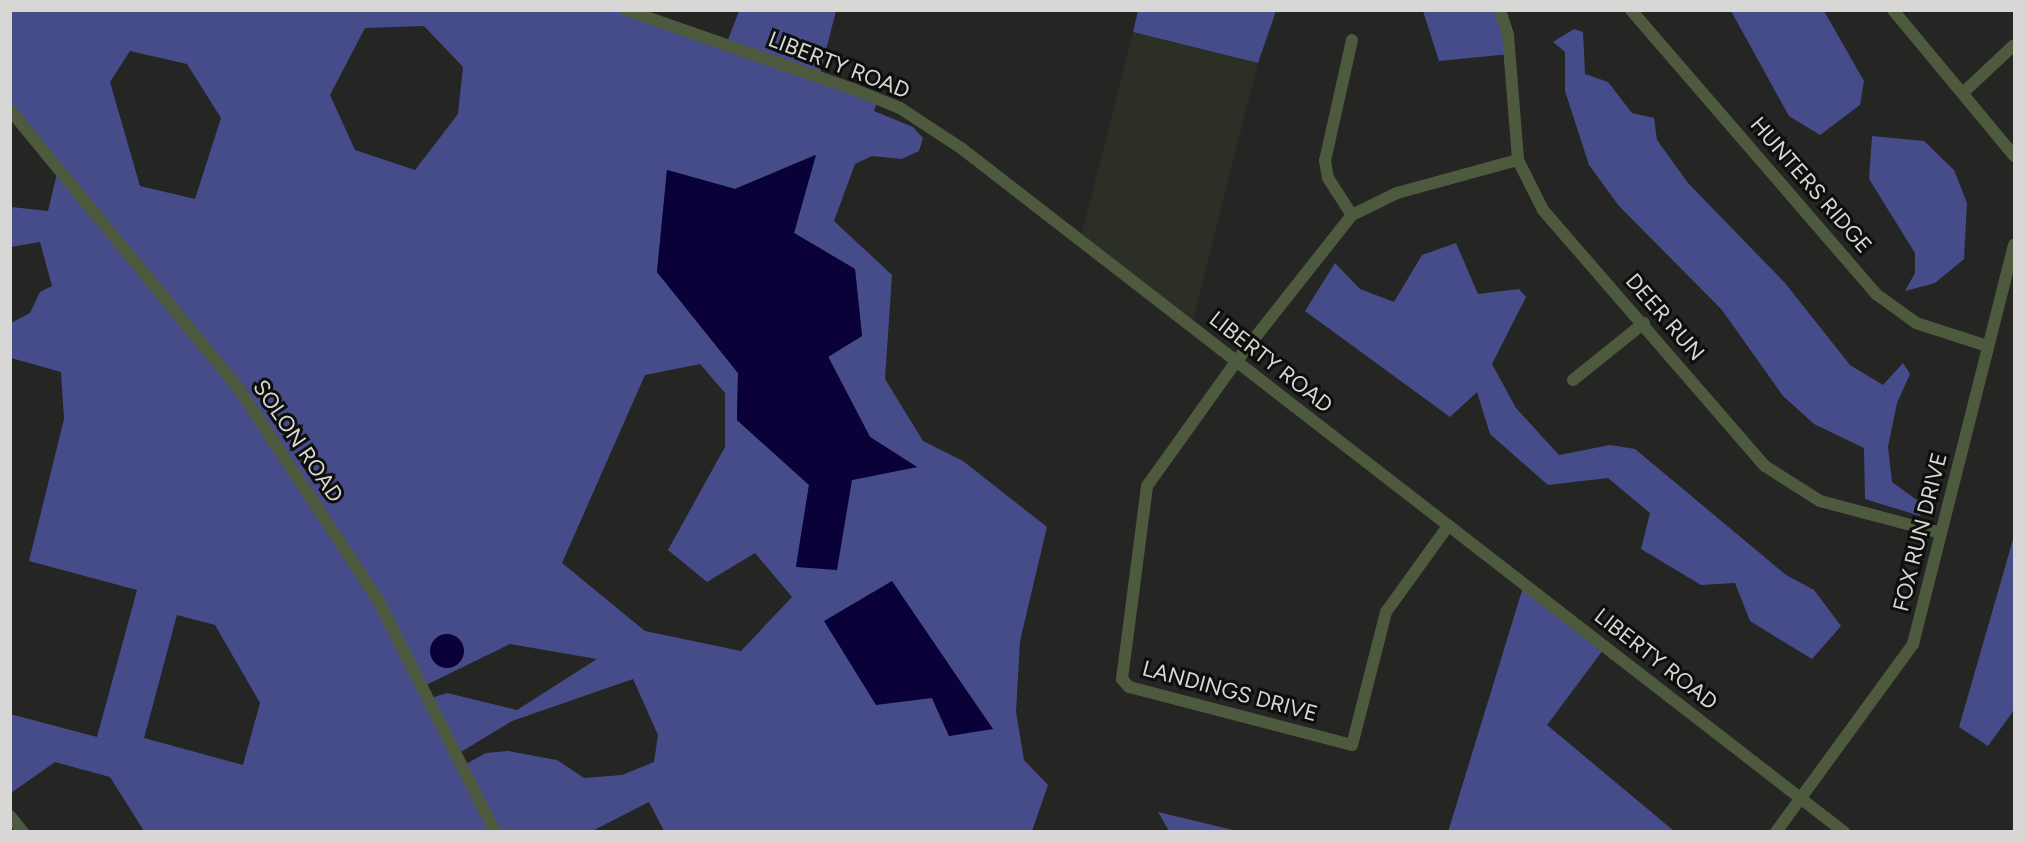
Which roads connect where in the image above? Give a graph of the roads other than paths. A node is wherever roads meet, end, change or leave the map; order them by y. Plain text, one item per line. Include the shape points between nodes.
1 (626, 10) edge
2 (1500, 10) edge
3 (1631, 10) edge
4 (1893, 10) edge
5 (1352, 40) dead end
6 (2014, 45) edge
7 (1965, 91) junction
8 (10, 110) edge
9 (2014, 156) edge
10 (1518, 160) junction
11 (1352, 215) junction
12 (2014, 245) edge
13 (1644, 324) junction
14 (1987, 346) junction
15 (1235, 363) junction
16 (1573, 380) dead end
17 (1448, 526) junction
18 (1941, 533) junction
19 (1801, 798) junction
20 (10, 816) edge
21 (23, 831) edge
22 (495, 831) edge
23 (1776, 831) edge
24 (1844, 831) edge

1 - 15 street, LIBERTY ROAD via 902,109 962,148
2 - 10 street, DEER RUN via 1510,54
3 - 14 street, HUNTERS RIDGE via 1876,294 1916,324
4 - 7 street
5 - 11 street via 1324,161 1328,178
6 - 7 street
7 - 9 street
8 - 22 street, SOLON ROAD via 237,386 378,600
10 - 11 street via 1397,193
10 - 13 street, DEER RUN via 1543,210
11 - 15 street, LANDINGS DRIVE
12 - 14 street, FOX RUN DRIVE
13 - 16 street
13 - 18 street, DEER RUN via 1765,466 1791,485 1820,501
14 - 18 street, FOX RUN DRIVE
15 - 17 street, LIBERTY ROAD
15 - 17 street, LANDINGS DRIVE via 1147,486 1122,679 1129,687 1352,745 1386,612
17 - 19 street, LIBERTY ROAD
18 - 19 street, FOX RUN DRIVE via 1913,644
19 - 23 street, FOX RUN DRIVE
19 - 24 street, LIBERTY ROAD
20 - 21 street

